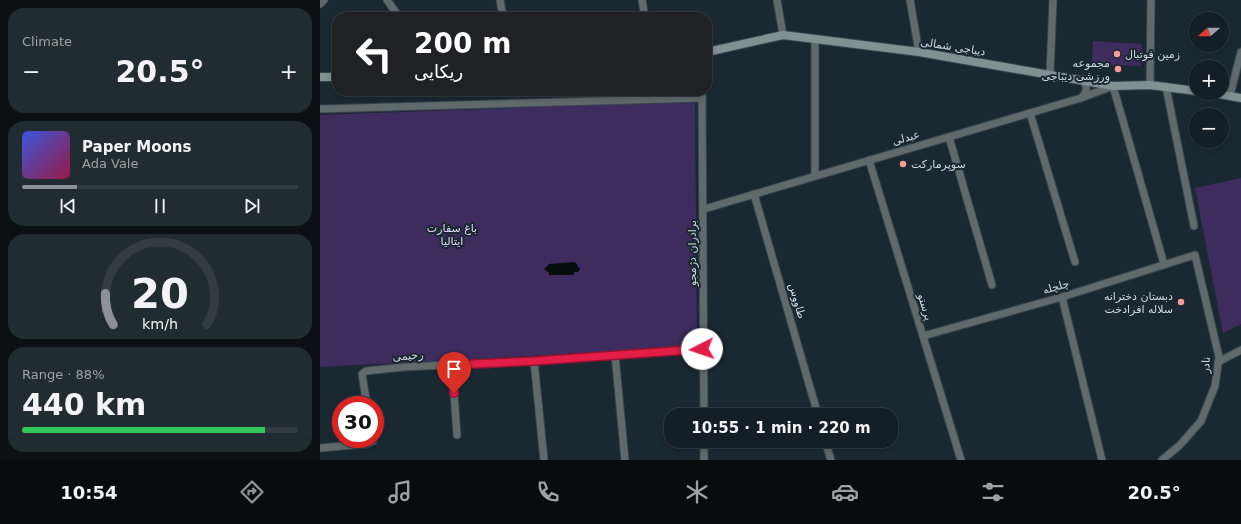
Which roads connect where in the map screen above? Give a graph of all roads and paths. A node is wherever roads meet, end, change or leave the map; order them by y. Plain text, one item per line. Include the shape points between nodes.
1 (324, 0) edge
2 (387, 0) edge
3 (500, 0) edge
4 (642, 0) edge
5 (777, 0) edge
6 (910, 0) edge
7 (1054, 0) edge
8 (1151, 0) edge
9 (320, 4) edge
10 (395, 12) edge
11 (502, 12) edge
12 (644, 12) edge
13 (783, 35) junction
14 (815, 39) junction
15 (712, 51) edge
16 (920, 52) junction
17 (1241, 52) edge
18 (1050, 74) junction
19 (332, 77) edge
20 (320, 78) edge
21 (1083, 79) junction
22 (1150, 85) junction
23 (1113, 86) junction
24 (1166, 87) junction
25 (1189, 90) edge
26 (1230, 95) joint
27 (647, 96) edge
28 (702, 96) edge
29 (1081, 98) junction
30 (1241, 98) edge
31 (320, 108) edge
32 (1030, 113) junction
33 (949, 137) junction
34 (869, 160) junction
35 (815, 176) junction
36 (754, 194) junction
37 (704, 209) junction
38 (1194, 226) dead end
39 (1195, 255) joint
40 (1075, 262) dead end
41 (1164, 264) junction
42 (992, 285) dead end
43 (1062, 297) junction
44 (922, 336) junction
45 (702, 349) junction
46 (1241, 350) edge
47 (615, 355) junction
48 (534, 361) junction
49 (1218, 362) junction
50 (452, 365) junction
51 (366, 396) edge
52 (704, 408) edge
53 (816, 408) edge
54 (457, 435) dead end
55 (332, 447) edge
56 (320, 448) edge
57 (704, 448) edge
58 (827, 448) edge
59 (544, 460) edge
60 (625, 460) edge
61 (704, 460) edge
62 (831, 460) edge
63 (961, 460) edge
64 (1102, 460) edge
65 (1162, 460) edge

1 - 9 street
2 - 10 street
3 - 11 street
4 - 12 street
5 - 13 street
6 - 16 street
7 - 18 street
8 - 22 street
13 - 14 main road, دیباجی شمالی
13 - 15 main road, دیباجی شمالی
14 - 16 main road, دیباجی شمالی
14 - 35 street
16 - 18 main road, دیباجی شمالی
17 - 26 street
18 - 21 main road, دیباجی شمالی
19 - 20 main road
21 - 23 main road, دیباجی شمالی
21 - 29 street via 1087,89
22 - 23 main road, دیباجی شمالی
22 - 24 main road, دیباجی شمالی
23 - 29 street, عبدلی
23 - 41 street
24 - 25 main road, دیباجی شمالی
24 - 38 street
26 - 30 main road
27 - 31 street
28 - 37 street, برادران دژمجو
29 - 32 street, عبدلی
32 - 33 street, عبدلی
32 - 40 street
33 - 34 street, عبدلی
33 - 42 street
34 - 35 street, عبدلی
34 - 44 street, پرستو
35 - 36 street, عبدلی
36 - 37 street, عبدلی
36 - 53 street, طاووس
37 - 45 street, برادران دژمجو
39 - 41 street, چلچله
39 - 49 street, نادر via 1219,357
41 - 43 street, چلچله
43 - 44 street, چلچله
43 - 64 street
44 - 63 street, پرستو
45 - 47 street, رحیمی
45 - 52 street, برادران دژمجو
46 - 49 street
47 - 48 street, رحیمی
47 - 60 street
48 - 50 street, رحیمی
48 - 59 street
49 - 65 street, نادر via 1215,386 1201,421 1180,445
50 - 51 street, رحیمی via 366,371 362,374
50 - 54 street
55 - 56 street
57 - 61 street
58 - 62 street

